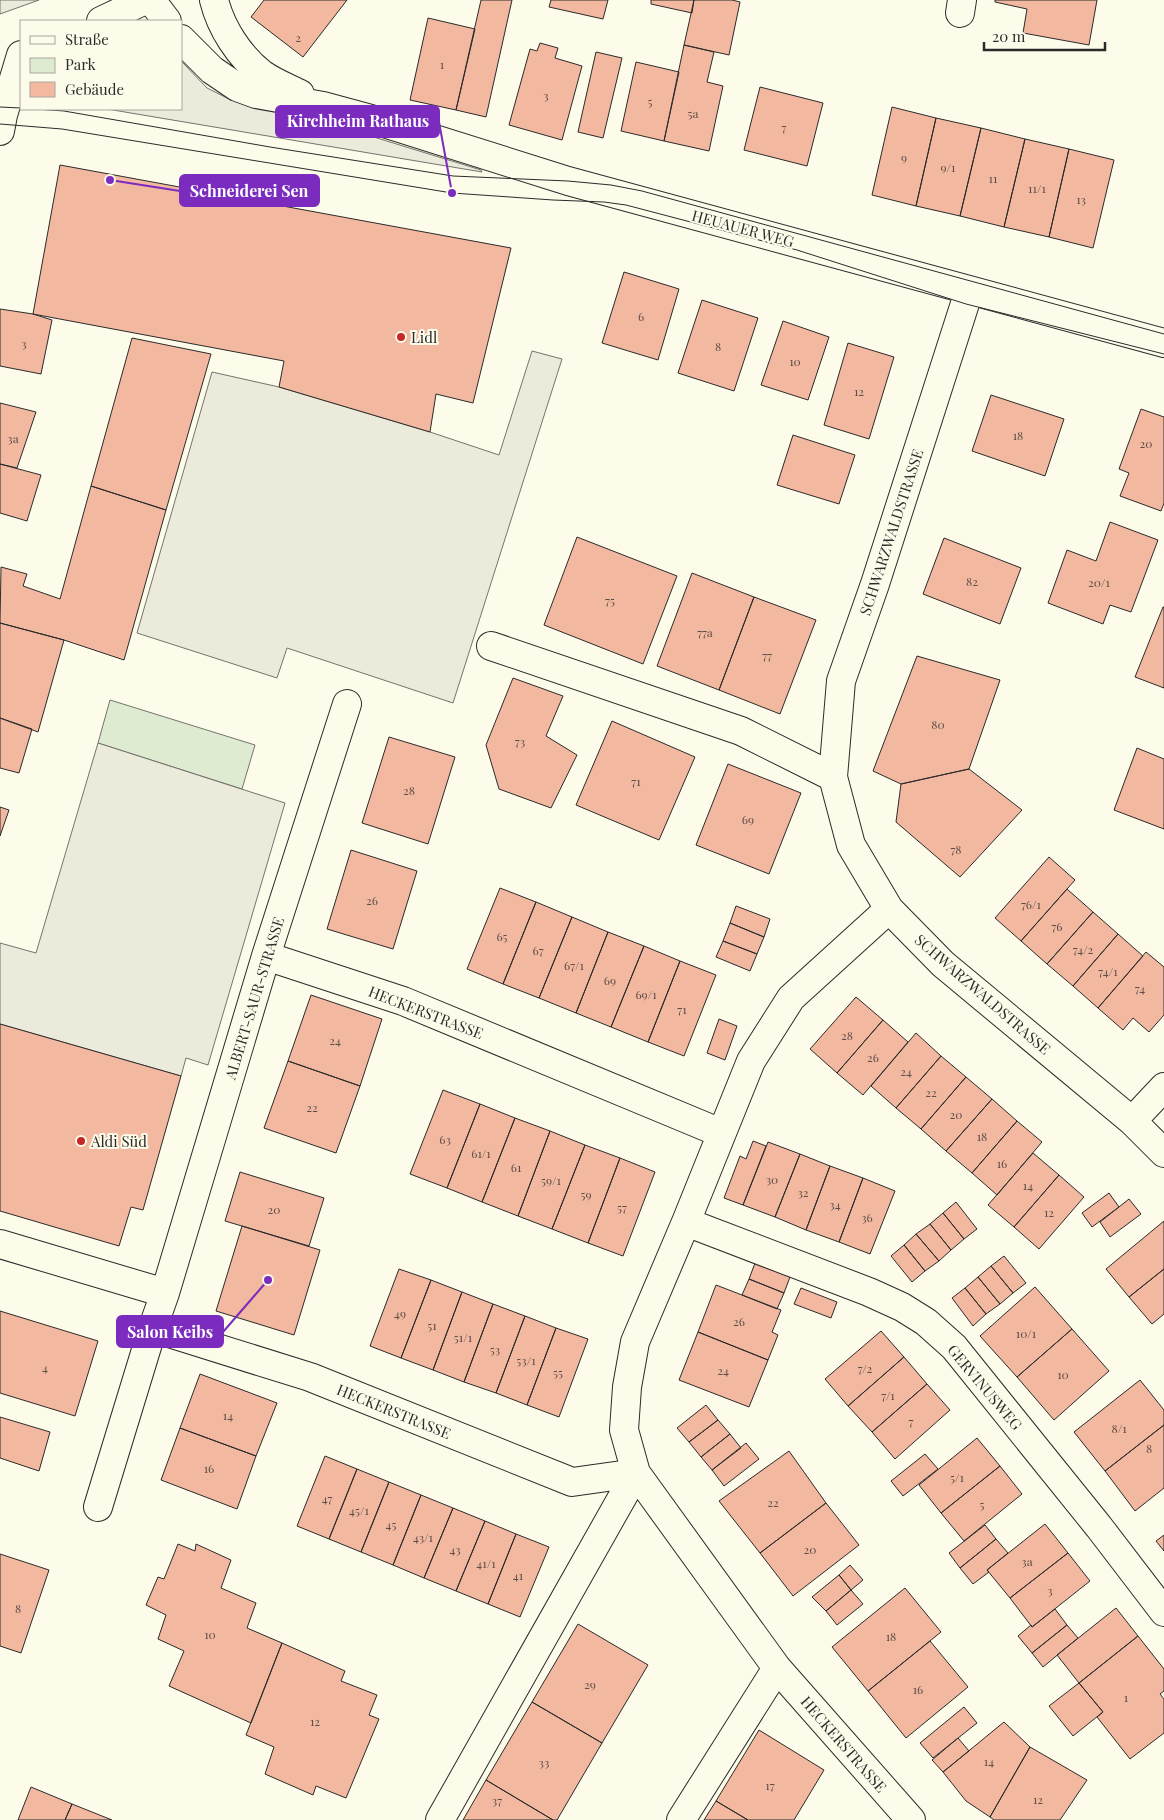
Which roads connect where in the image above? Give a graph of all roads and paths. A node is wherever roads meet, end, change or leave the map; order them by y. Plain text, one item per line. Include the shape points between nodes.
1 (145, 0) edge
2 (151, 0) edge
3 (214, 0) edge
4 (103, 20) edge
5 (166, 20) edge
6 (182, 41) edge
7 (20, 46) edge
8 (0, 47) edge
9 (20, 59) edge
10 (323, 106) junction
11 (1, 127) edge
12 (969, 291) junction
13 (1164, 343) edge
14 (491, 646) dead end
15 (347, 704) dead end
16 (833, 777) junction
17 (889, 909) junction
18 (266, 956) junction
19 (1164, 1087) edge
20 (1132, 1121) junction
21 (721, 1133) junction
22 (1164, 1153) edge
23 (686, 1222) junction
24 (0, 1244) edge
25 (165, 1293) junction
26 (153, 1327) junction
27 (636, 1473) junction
28 (98, 1507) dead end
29 (1164, 1612) edge
30 (778, 1668) junction
31 (440, 1820) edge
32 (681, 1820) edge
33 (911, 1820) edge

1 - 4 street
2 - 5 street
3 - 10 street, HEUAUER WEG via 217,15 234,46 262,74
6 - 10 street, HEUAUER WEG via 212,70 237,87 256,94
7 - 8 street
9 - 11 street
10 - 12 street, HEUAUER WEG via 568,181
12 - 13 street, HEUAUER WEG
12 - 16 street, SCHWARZWALDSTRASSE via 841,681
14 - 16 street via 741,731
15 - 18 street, ALBERT-SAUR-STRASSE
16 - 17 street, SCHWARZWALDSTRASSE via 851,844
17 - 20 street, SCHWARZWALDSTRASSE via 943,964
17 - 21 street, HECKERSTRASSE via 791,998 751,1061
18 - 21 street, HECKERSTRASSE via 403,1001
18 - 25 street, ALBERT-SAUR-STRASSE
19 - 20 street
20 - 22 street, SCHWARZWALDSTRASSE
21 - 23 street, HECKERSTRASSE
23 - 27 street, HECKERSTRASSE via 635,1342 626,1387 624,1430
23 - 29 street, GERVINUSWEG via 869,1292 926,1322 954,1347
24 - 25 street
25 - 26 street, ALBERT-SAUR-STRASSE
26 - 27 street, HECKERSTRASSE via 310,1377 572,1482
26 - 28 street, ALBERT-SAUR-STRASSE
27 - 30 street, HECKERSTRASSE
27 - 31 street
30 - 32 street
30 - 33 street, HECKERSTRASSE

